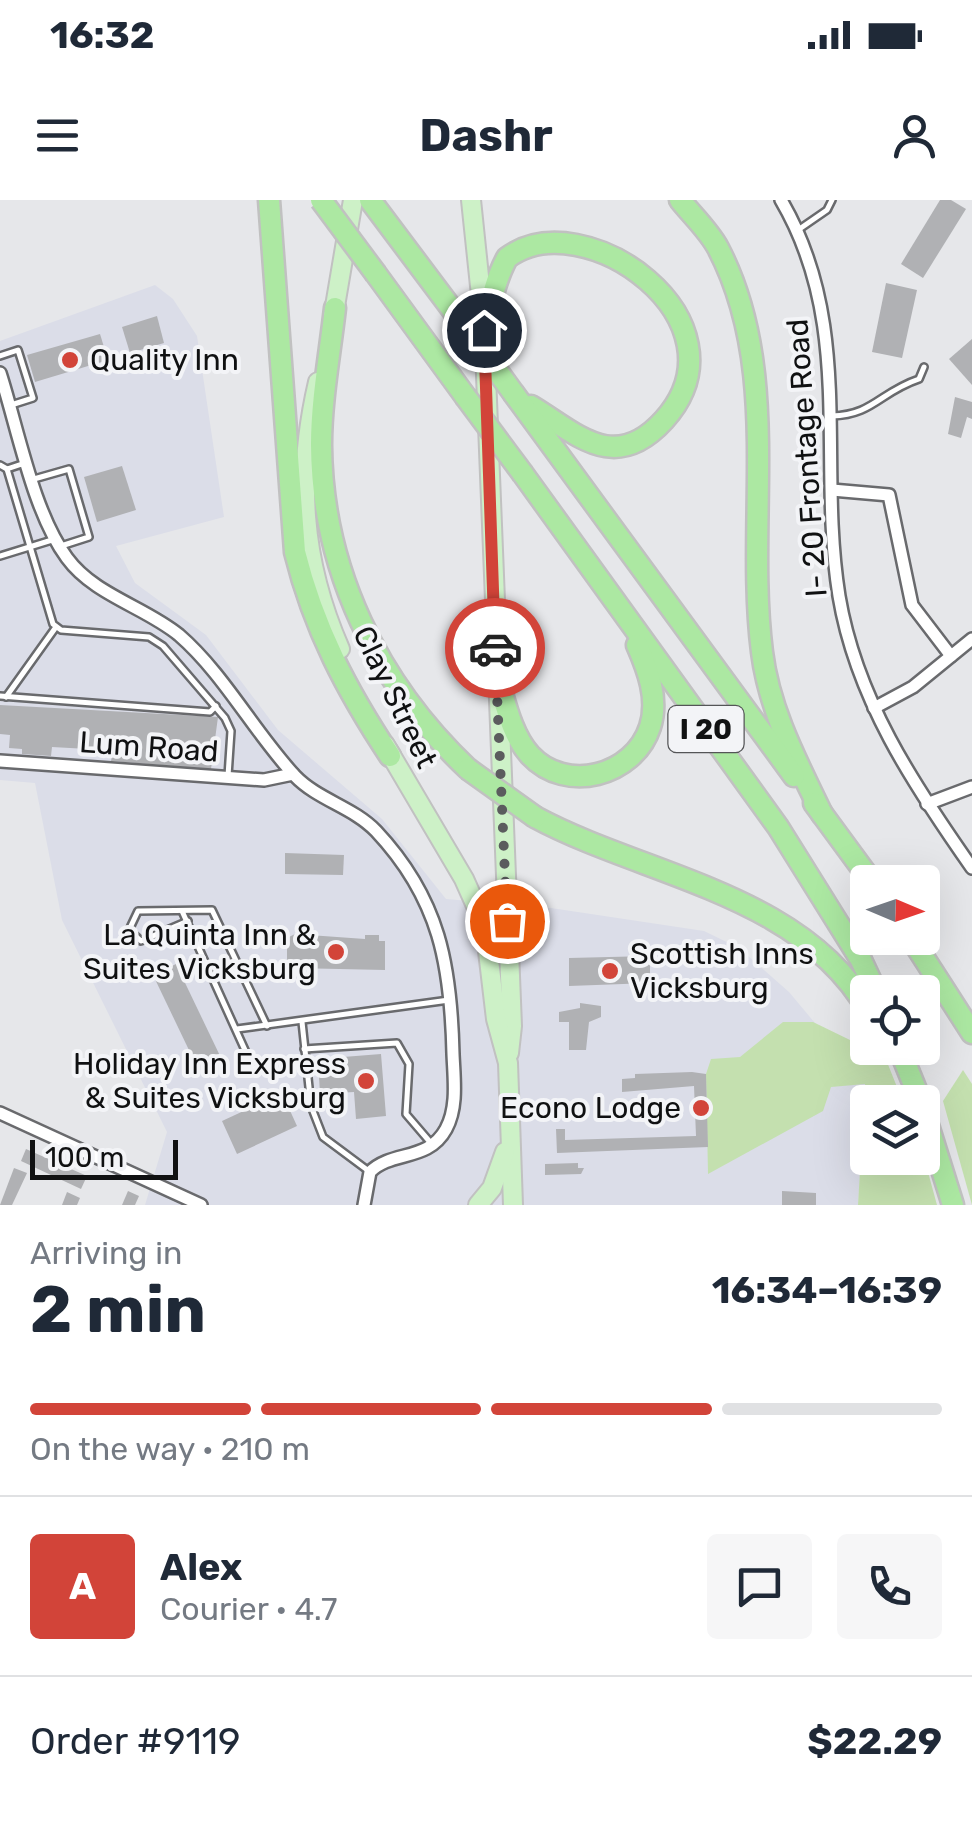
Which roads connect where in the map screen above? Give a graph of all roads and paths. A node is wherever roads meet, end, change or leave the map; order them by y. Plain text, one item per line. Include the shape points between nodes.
1 (270, 200) edge
2 (321, 200) edge
3 (352, 200) edge
4 (370, 200) edge
5 (471, 200) edge
6 (680, 200) edge
7 (780, 200) edge
8 (832, 200) edge
9 (530, 226) dead end
10 (796, 231) junction
11 (655, 256) dead end
12 (335, 308) junction
13 (484, 330) junction
14 (0, 356) edge
15 (924, 367) dead end
16 (0, 373) edge
17 (515, 396) junction
18 (10, 406) junction
19 (830, 416) junction
20 (28, 462) junction
21 (4, 467) edge
22 (34, 479) junction
23 (832, 490) junction
24 (57, 543) junction
25 (28, 547) junction
26 (0, 556) edge
27 (624, 615) junction
28 (56, 626) junction
29 (972, 640) edge
30 (951, 656) junction
31 (495, 670) junction
32 (3, 697) edge
33 (216, 706) junction
34 (874, 708) junction
35 (390, 756) junction
36 (0, 761) edge
37 (293, 774) junction
38 (228, 778) junction
39 (972, 787) edge
40 (927, 804) junction
41 (822, 814) junction
42 (860, 865) edge
43 (972, 868) edge
44 (182, 911) junction
45 (188, 921) junction
46 (922, 955) edge
47 (869, 975) edge
48 (850, 989) edge
49 (452, 999) junction
50 (302, 1022) junction
51 (267, 1026) junction
52 (238, 1029) junction
53 (972, 1033) edge
54 (304, 1049) junction
55 (508, 1063) junction
56 (904, 1065) edge
57 (906, 1065) edge
58 (254, 1070) dead end
59 (910, 1073) junction
60 (915, 1085) edge
61 (0, 1113) edge
62 (510, 1132) junction
63 (433, 1145) junction
64 (940, 1161) edge
65 (370, 1172) junction
66 (201, 1205) edge
67 (364, 1205) edge
68 (478, 1205) edge
69 (512, 1205) edge
70 (954, 1205) edge

1 - 35 highway via 295,552 336,670
2 - 27 highway, I 20, bridge
3 - 12 main road, Clay Street
4 - 17 highway, I 20, bridge
5 - 13 main road
6 - 41 highway via 717,246 743,315 756,386 762,654 781,726
7 - 10 street, I- 20 Frontage Road
8 - 10 lane
9 - 13 highway via 506,260
10 - 19 street, I- 20 Frontage Road via 825,314
11 - 17 highway via 675,287 686,328 682,384 662,422 623,445 591,444
12 - 35 main road, Clay Street via 305,444 303,514 318,596
12 - 48 highway, bridge via 322,444 334,548 382,666 423,722 468,769 535,817 773,921
13 - 31 main road
14 - 18 lane via 18,350 33,398
15 - 19 lane via 919,379 891,388 861,413
16 - 18 street
17 - 41 highway, I 20
18 - 20 street
19 - 23 street, I- 20 Frontage Road
20 - 21 lane
20 - 22 street
21 - 25 lane
22 - 24 street
22 - 24 lane via 69,469 89,537
23 - 30 street via 889,494 912,604
23 - 34 street, I- 20 Frontage Road via 843,613
24 - 25 lane
24 - 37 street via 78,571 188,644
25 - 26 lane
25 - 28 lane
27 - 31 highway via 654,707 643,742 610,771 564,774 536,760 520,741
27 - 47 highway, I 20 via 778,827
28 - 32 lane
28 - 33 lane via 149,637
29 - 30 street
30 - 34 street
31 - 55 main road via 512,1026
32 - 33 lane via 210,712
33 - 38 lane via 231,731
34 - 40 street, I- 20 Frontage Road
35 - 55 main road, Clay Street via 478,906
36 - 38 street, Lum Road
37 - 38 street, Lum Road
37 - 49 street via 367,823 392,850 438,928
39 - 40 street
40 - 43 street, I- 20 Frontage Road
41 - 42 highway, I 20
44 - 45 lane
44 - 45 lane via 138,911 129,930 141,941
44 - 51 lane via 218,914
45 - 52 lane
46 - 53 highway
49 - 50 lane
49 - 63 street via 454,1103
50 - 51 lane
50 - 54 lane
51 - 52 lane
52 - 58 lane
54 - 63 lane via 398,1043 408,1064 406,1114
54 - 65 lane via 311,1106 323,1137
55 - 62 main road, Clay Street
56 - 59 highway
57 - 59 highway
59 - 60 highway
61 - 66 street
62 - 68 main road via 496,1178
62 - 69 main road, Clay Street
63 - 65 street
64 - 70 highway
65 - 67 street

